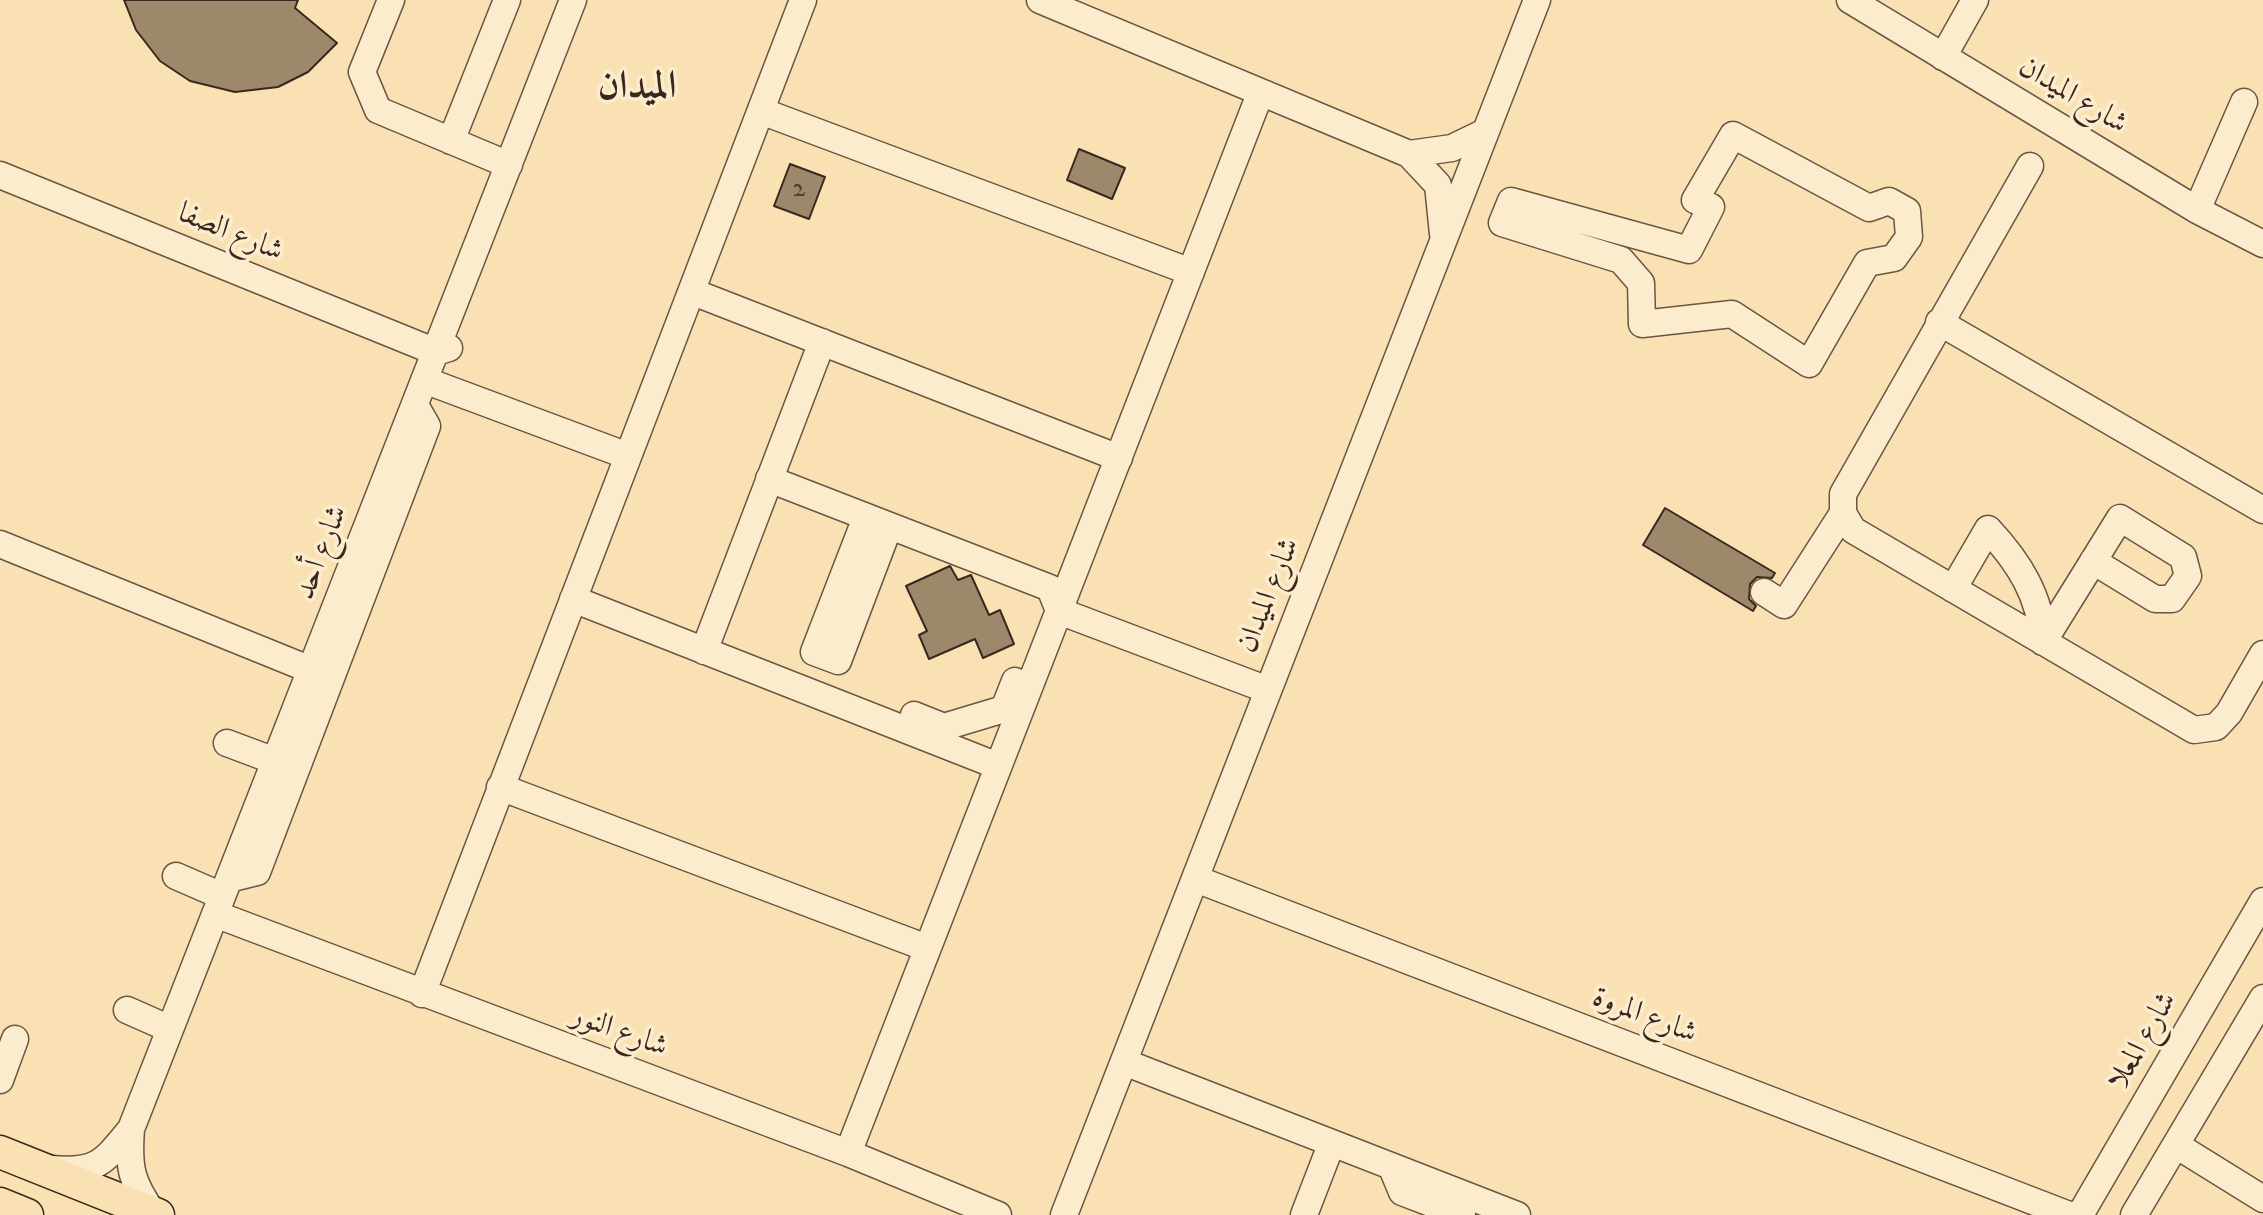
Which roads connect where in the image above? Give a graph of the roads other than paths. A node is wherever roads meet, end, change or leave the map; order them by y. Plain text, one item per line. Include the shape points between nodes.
1 (391, 0) edge
2 (507, 0) edge
3 (573, 0) edge
4 (591, 0) edge
5 (803, 0) edge
6 (1040, 0) edge
7 (1537, 0) edge
8 (1850, 0) edge
9 (1975, 0) edge
10 (1943, 57) junction
11 (1260, 94) junction
12 (2244, 102) dead end
13 (761, 111) junction
14 (1483, 133) junction
15 (1733, 135) joint
16 (451, 141) junction
17 (1409, 154) junction
18 (509, 165) junction
19 (2030, 166) dead end
20 (0, 175) edge
21 (2197, 210) junction
22 (1444, 242) junction
23 (2263, 244) edge
24 (1191, 272) junction
25 (693, 292) junction
26 (1939, 322) junction
27 (822, 342) junction
28 (436, 352) junction
29 (667, 354) junction
30 (419, 392) junction
31 (628, 456) junction
32 (1119, 458) junction
33 (769, 479) junction
34 (2263, 510) edge
35 (1843, 513) junction
36 (0, 544) edge
37 (588, 561) junction
38 (2093, 561) dead end
39 (1953, 589) junction
40 (1764, 592) dead end
41 (573, 599) junction
42 (1054, 600) junction
43 (2043, 642) junction
44 (704, 651) junction
45 (2263, 654) edge
46 (311, 670) junction
47 (810, 672) junction
48 (1268, 690) junction
49 (227, 743) dead end
50 (275, 761) junction
51 (998, 766) junction
52 (500, 787) junction
53 (176, 876) dead end
54 (1196, 879) junction
55 (222, 896) junction
56 (2263, 901) edge
57 (927, 948) junction
58 (422, 994) junction
59 (2263, 998) edge
60 (127, 1010) dead end
61 (170, 1029) junction
62 (15, 1039) dead end
63 (1124, 1062) junction
64 (0, 1080) edge
65 (131, 1129) junction
66 (1331, 1145) junction
67 (2176, 1145) junction
68 (0, 1152) edge
69 (848, 1153) junction
70 (38, 1167) junction
71 (1392, 1168) junction
72 (2263, 1199) edge
73 (0, 1204) edge
74 (156, 1214) edge
75 (27, 1215) edge
76 (998, 1215) edge
77 (1064, 1215) edge
78 (1304, 1215) edge
79 (1462, 1215) edge
80 (1517, 1215) edge
81 (2069, 1215) edge
82 (2080, 1215) edge
83 (2134, 1215) edge

1 - 16 street via 362,72 378,110
2 - 16 street
3 - 18 street, شارع أحد
4 - 28 street via 457,345
5 - 13 street
6 - 11 street
7 - 14 street, شارع الميدان
8 - 10 street, شارع الميدان
9 - 10 street
10 - 21 street, شارع الميدان
11 - 17 street
11 - 24 street
12 - 21 street
13 - 24 street
13 - 25 street
14 - 17 street via 1452,148
14 - 22 street, شارع الميدان
15 - 15 street via 1869,208 1889,201 1907,211 1909,237 1894,258 1867,263 1809,364 1732,314 1642,324 1641,283 1621,260 1502,223 1511,201 1689,250 1711,207 1695,200
16 - 18 street
17 - 22 street via 1438,185
18 - 28 street, شارع أحد
19 - 26 street
20 - 28 street, شارع الصفا
21 - 23 street, شارع الميدان
22 - 48 street, شارع الميدان
24 - 32 street
25 - 27 street
25 - 29 street
26 - 34 street
26 - 35 street via 1843,494
27 - 32 street
27 - 33 street
28 - 30 street, شارع أحد
29 - 31 street
29 - 37 street via 678,376 607,559
30 - 31 street
30 - 46 street, شارع أحد
30 - 55 street via 427,426 257,872
31 - 37 street
32 - 42 street via 1084,547
33 - 42 street
33 - 44 street
35 - 39 street via 1853,530
35 - 40 street via 1784,605
36 - 46 street
37 - 41 street
38 - 43 street
39 - 43 street
39 - 43 street via 1988,529 2017,559 2042,617
41 - 44 street
41 - 52 street
42 - 47 street via 1004,709 944,727
42 - 48 street
42 - 51 street
43 - 45 street via 2194,730 2216,727 2229,713
44 - 47 street
46 - 50 street, شارع أحد
47 - 51 street
48 - 54 street, شارع الميدان
49 - 50 street
50 - 55 street, شارع أحد
51 - 57 street
52 - 57 street
52 - 58 street
53 - 55 street, شارع النور
54 - 63 street, شارع الميدان
54 - 81 street, شارع المروة
55 - 58 street, شارع النور
55 - 61 street, شارع أحد
56 - 82 street, شارع المعلا
57 - 69 street
58 - 69 street, شارع النور
59 - 67 street
60 - 61 street
61 - 65 street, شارع أحد
62 - 64 street
63 - 66 street
63 - 77 street, شارع الميدان
65 - 70 street, شارع أحد via 99,1165 77,1171
65 - 74 street, شارع أحد via 128,1164 139,1193
66 - 71 street
66 - 78 street
67 - 72 street
67 - 83 street
68 - 70 main road
69 - 76 street, شارع النور
70 - 74 main road
71 - 79 street via 1402,1192
71 - 80 street
73 - 75 main road

